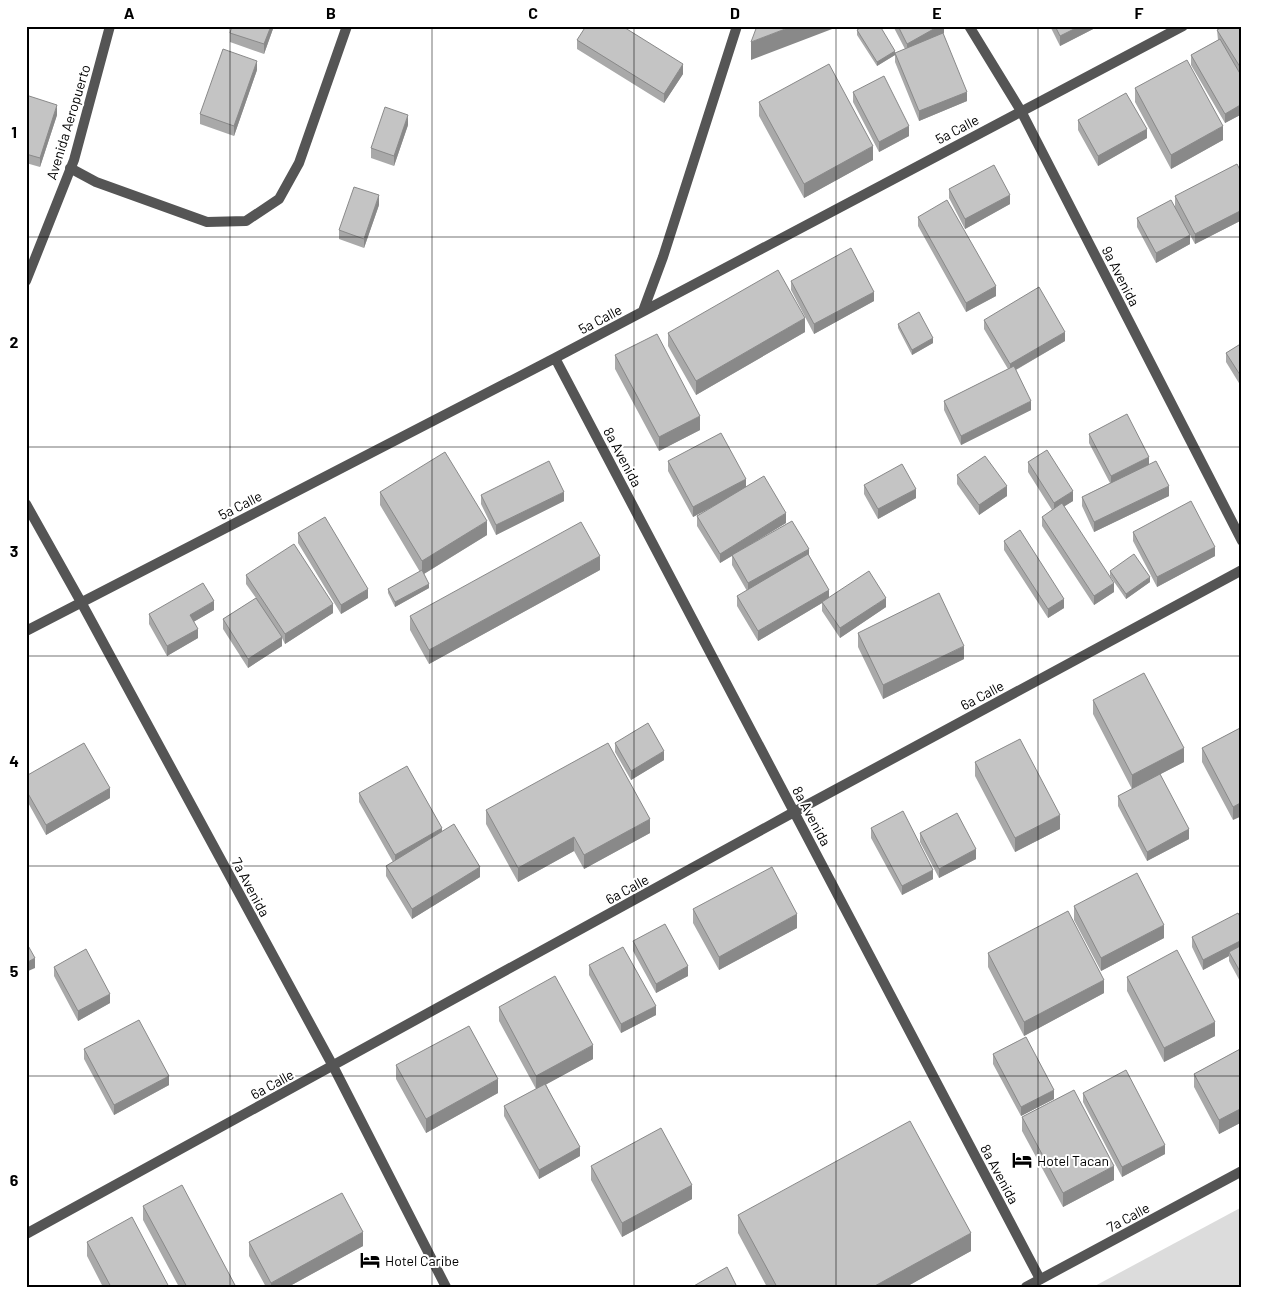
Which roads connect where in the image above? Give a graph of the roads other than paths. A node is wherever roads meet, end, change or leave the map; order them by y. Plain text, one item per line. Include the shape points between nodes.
1 (110, 26) edge
2 (347, 26) edge
3 (737, 26) edge
4 (969, 26) edge
5 (1183, 26) edge
6 (1021, 111) junction
7 (70, 168) junction
8 (26, 281) edge
9 (643, 311) junction
10 (555, 358) junction
11 (26, 504) edge
12 (1242, 541) edge
13 (1242, 570) edge
14 (81, 602) junction
15 (26, 631) edge
16 (794, 812) junction
17 (333, 1066) junction
18 (1242, 1171) edge
19 (26, 1234) edge
20 (1042, 1283) edge
21 (446, 1287) edge
22 (1026, 1287) edge

1 - 7 street, Avenida Aeropuerto
2 - 7 street via 299,163 279,199 246,220 207,222 96,182
3 - 9 street
4 - 6 street, 9a Avenida
5 - 6 street, 5a Calle
6 - 9 street, 5a Calle
6 - 12 street, 9a Avenida
7 - 8 street, Avenida Aeropuerto
9 - 10 street, 5a Calle
10 - 14 street, 5a Calle
10 - 16 street, 8a Avenida
11 - 14 street, 7a Avenida
13 - 16 street, 6a Calle
14 - 15 street, 5a Calle
14 - 17 street, 7a Avenida
16 - 17 street, 6a Calle
16 - 20 street, 8a Avenida
17 - 19 street, 6a Calle
17 - 21 street, 7a Avenida
18 - 20 street, 7a Calle
20 - 22 street, 7a Calle

